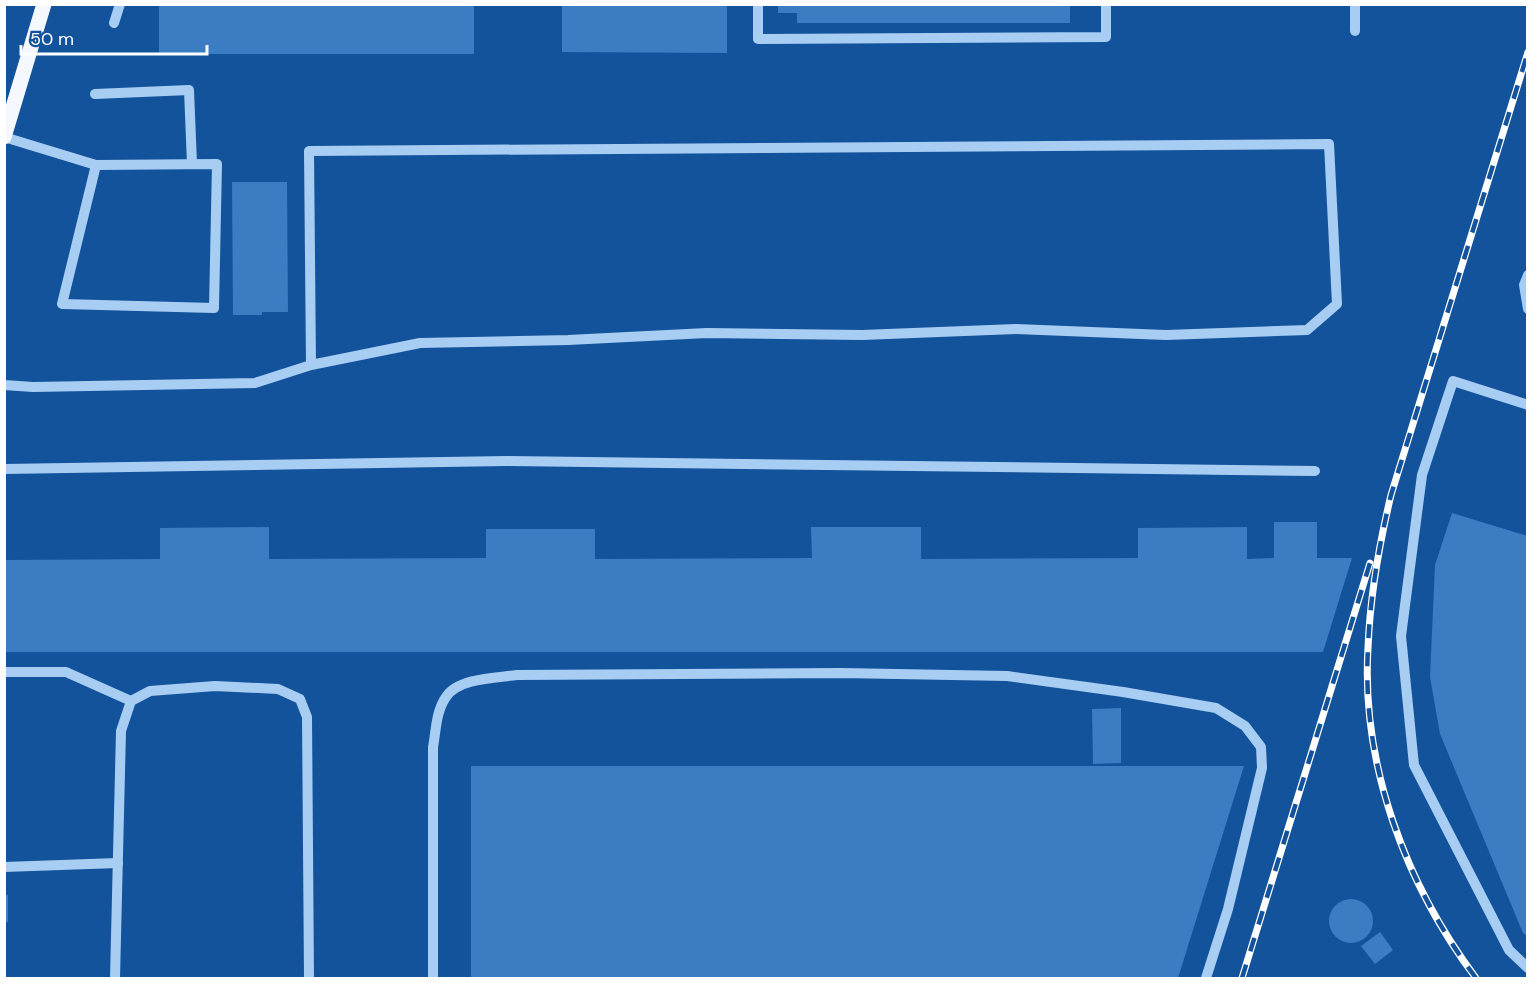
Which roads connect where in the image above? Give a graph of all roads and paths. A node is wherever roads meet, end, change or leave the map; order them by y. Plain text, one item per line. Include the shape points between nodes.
1 (44, 4) edge
2 (120, 4) edge
3 (758, 4) edge
4 (1106, 4) edge
5 (1355, 4) edge
6 (114, 23) dead end
7 (1355, 31) dead end
8 (95, 94) dead end
9 (4, 137) edge
10 (192, 164) junction
11 (96, 165) junction
12 (1527, 275) edge
13 (1527, 309) edge
14 (311, 365) junction
15 (4, 385) edge
16 (1527, 405) edge
17 (4, 469) edge
18 (1315, 471) dead end
19 (4, 672) edge
20 (131, 701) junction
21 (118, 863) junction
22 (4, 867) edge
23 (1527, 968) edge
24 (115, 978) edge
25 (309, 978) edge
26 (433, 978) edge
27 (1206, 978) edge

1 - 9 main road
2 - 6 lane
3 - 4 lane via 758,39 1106,37
5 - 7 lane
8 - 10 lane via 189,90
9 - 11 lane
10 - 11 lane
10 - 11 lane via 217,164 214,308 62,304
12 - 13 lane
14 - 14 lane via 309,151 1329,144 1337,304 1307,330 1166,335 1016,329 861,335 707,333 420,343
14 - 15 lane via 255,383
16 - 23 lane via 1453,381 1422,475 1401,636 1414,765 1509,950
17 - 18 lane via 507,461
19 - 20 lane via 66,672
20 - 21 lane via 121,731
20 - 25 lane via 150,691 215,686 278,689 300,699 307,717
21 - 22 lane
21 - 24 lane
26 - 27 lane via 434,747 438,716 446,696 457,686 517,675 829,673 1007,676 1216,708 1245,726 1261,747 1262,768 1228,909

